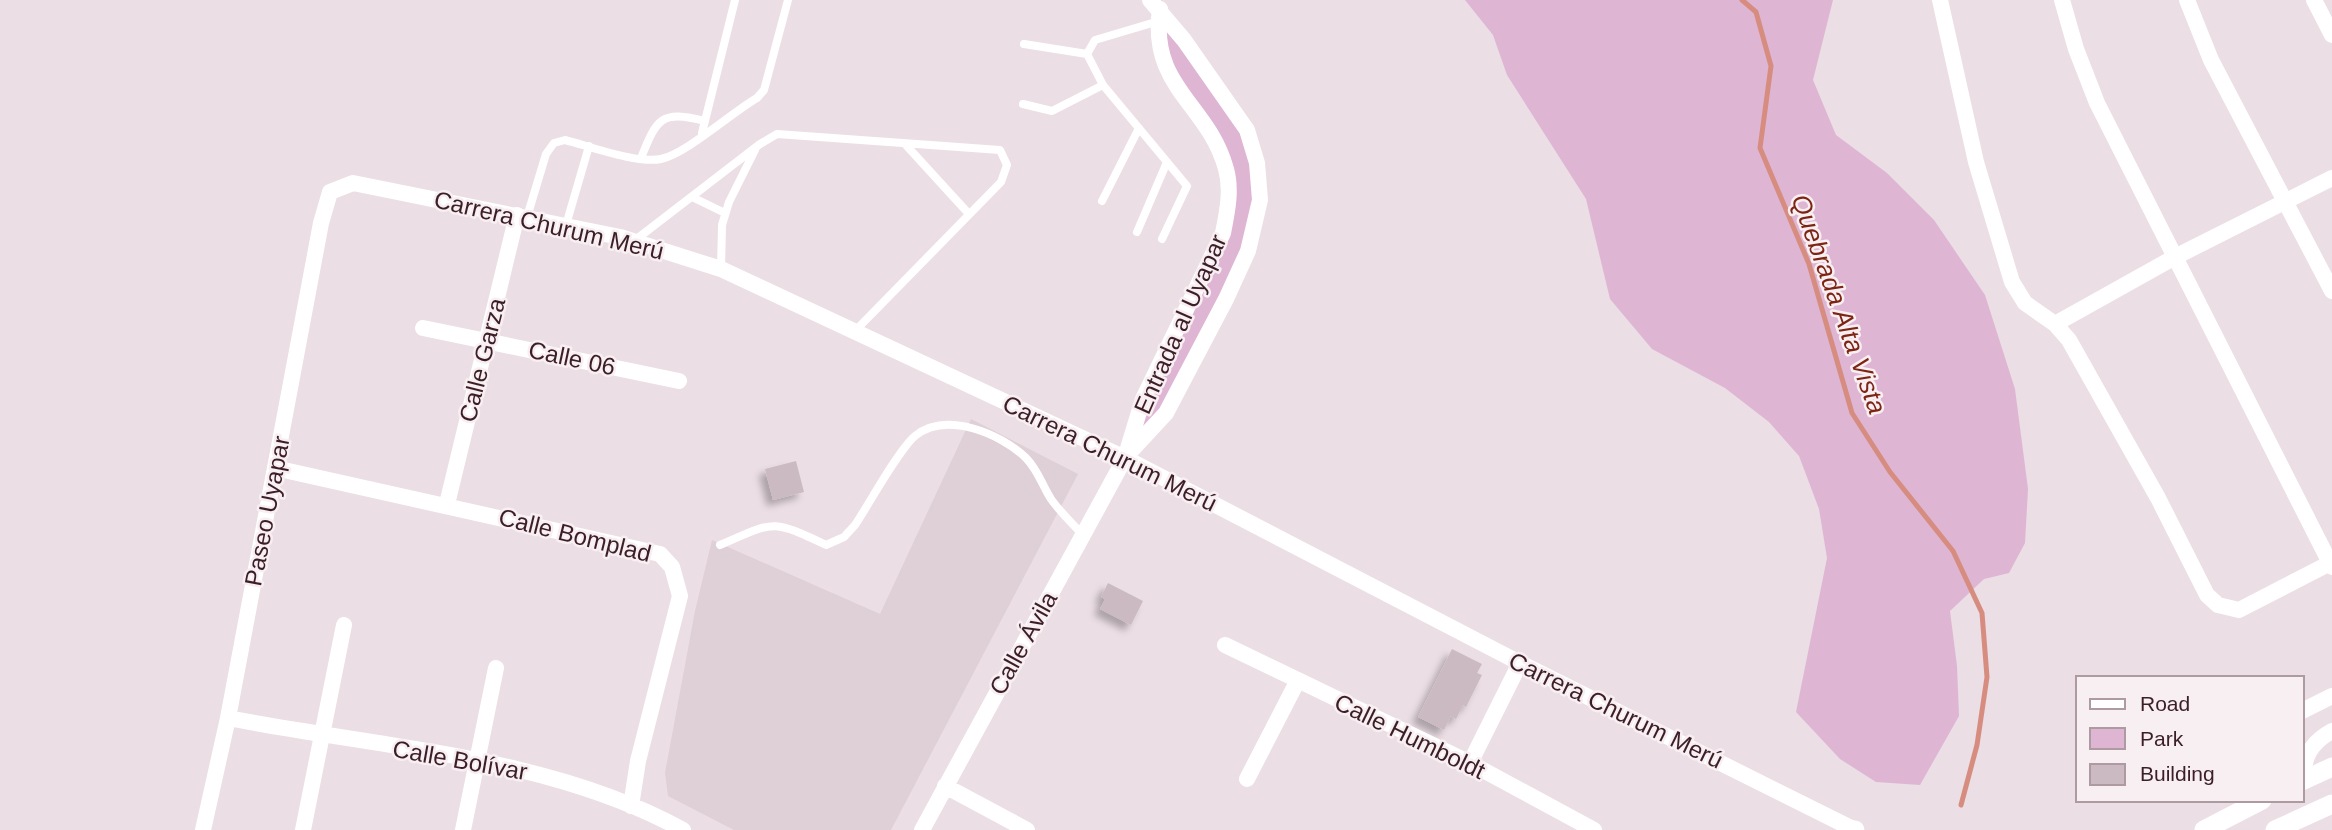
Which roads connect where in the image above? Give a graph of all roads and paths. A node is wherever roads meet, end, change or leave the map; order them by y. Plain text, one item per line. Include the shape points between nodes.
1 (734, 0) edge
2 (788, 0) edge
3 (1940, 0) edge
4 (2062, 0) edge
5 (2187, 0) edge
6 (2315, 0) edge
7 (1156, 10) edge
8 (2332, 34) edge
9 (1024, 44) dead end
10 (1087, 54) junction
11 (1103, 85) junction
12 (1023, 104) dead end
13 (705, 121) junction
14 (1139, 128) junction
15 (702, 134) junction
16 (905, 143) junction
17 (589, 146) junction
18 (756, 147) junction
19 (641, 158) junction
20 (1167, 162) junction
21 (2332, 178) edge
22 (330, 192) joint
23 (694, 198) junction
24 (2284, 200) junction
25 (1102, 201) dead end
26 (726, 213) junction
27 (969, 214) junction
28 (522, 216) junction
29 (566, 225) junction
30 (1137, 232) dead end
31 (1162, 239) dead end
32 (635, 242) junction
33 (2175, 257) junction
34 (721, 269) junction
35 (2332, 291) edge
36 (2054, 324) junction
37 (423, 328) dead end
38 (855, 331) junction
39 (487, 340) junction
40 (680, 381) dead end
41 (1125, 458) junction
42 (275, 468) junction
43 (447, 504) junction
44 (1083, 535) junction
45 (720, 545) dead end
46 (2331, 564) edge
47 (344, 625) dead end
48 (1225, 645) dead end
49 (1520, 663) junction
50 (496, 668) dead end
51 (1297, 682) junction
52 (2332, 696) edge
53 (2304, 710) edge
54 (229, 718) junction
55 (2332, 731) edge
56 (320, 736) junction
57 (478, 761) junction
58 (1470, 763) junction
59 (2332, 768) edge
60 (2304, 775) edge
61 (1247, 779) dead end
62 (2304, 781) edge
63 (945, 786) junction
64 (2258, 802) edge
65 (2332, 804) edge
66 (631, 806) junction
67 (1851, 829) edge
68 (203, 830) edge
69 (303, 830) edge
70 (463, 830) edge
71 (683, 830) edge
72 (922, 830) edge
73 (1027, 830) edge
74 (1594, 830) edge
75 (2204, 830) edge
76 (2275, 830) edge

1 - 13 lane
2 - 15 lane via 764,90
3 - 36 street via 1976,162 2012,282 2031,309
4 - 33 street via 2097,103
5 - 24 street via 2211,60
6 - 8 street
7 - 10 lane via 1095,40
7 - 41 street, Entrada al Uyapar via 1158,49 1167,71 1211,135 1227,171 1227,213 1216,253 1143,399
7 - 41 street, Entrada al Uyapar via 1247,130 1257,163 1259,200 1248,251 1226,299 1166,413
9 - 10 lane
10 - 11 lane
11 - 12 lane via 1052,111
11 - 14 lane
13 - 15 lane
13 - 19 lane via 679,114 665,117 654,127
14 - 20 lane
14 - 25 lane
15 - 19 lane via 660,159
16 - 18 lane via 778,134
16 - 27 lane
16 - 27 lane via 1000,150 1007,165 1001,182
17 - 19 lane
17 - 28 lane via 565,140 554,143
17 - 29 lane
18 - 23 lane
18 - 26 lane
20 - 30 lane
20 - 31 lane via 1187,188
21 - 24 street
22 - 28 street, Carrera Churum Merú via 353,183
22 - 42 street, Paseo Uyapar
23 - 26 lane
23 - 32 lane
24 - 33 street
24 - 35 street
26 - 34 lane
27 - 38 lane
28 - 29 street, Carrera Churum Merú
28 - 39 street, Calle Garza
29 - 32 street, Carrera Churum Merú
32 - 34 street, Carrera Churum Merú
33 - 36 street
33 - 46 street
34 - 38 street, Carrera Churum Merú
36 - 46 street via 2094,382 2212,600 2239,610
37 - 39 street, Calle 06
38 - 41 street, Carrera Churum Merú
39 - 40 street, Calle 06
39 - 43 street, Calle Garza
41 - 44 street, Calle Ávila
41 - 49 street, Carrera Churum Merú
42 - 43 street, Calle Bomplad
42 - 54 street, Paseo Uyapar
43 - 66 street, Calle Bomplad via 660,554 672,567 680,596
44 - 45 lane via 1025,457 980,431 951,423 930,426 913,438 844,537 826,545 784,525 765,525
44 - 63 street, Calle Ávila
47 - 56 street
48 - 51 street, Calle Humboldt
49 - 58 street
49 - 67 street, Carrera Churum Merú
50 - 57 street
51 - 58 street, Calle Humboldt
51 - 61 street
52 - 53 street
54 - 56 street, Calle Bolívar
54 - 68 street, Paseo Uyapar
55 - 60 street via 2308,751
56 - 57 street, Calle Bolívar
56 - 69 street
57 - 66 street, Calle Bolívar
57 - 70 street
58 - 74 street, Calle Humboldt
59 - 62 street
63 - 72 street, Calle Ávila
63 - 73 street
64 - 75 street
65 - 76 street
66 - 71 street, Calle Bolívar

